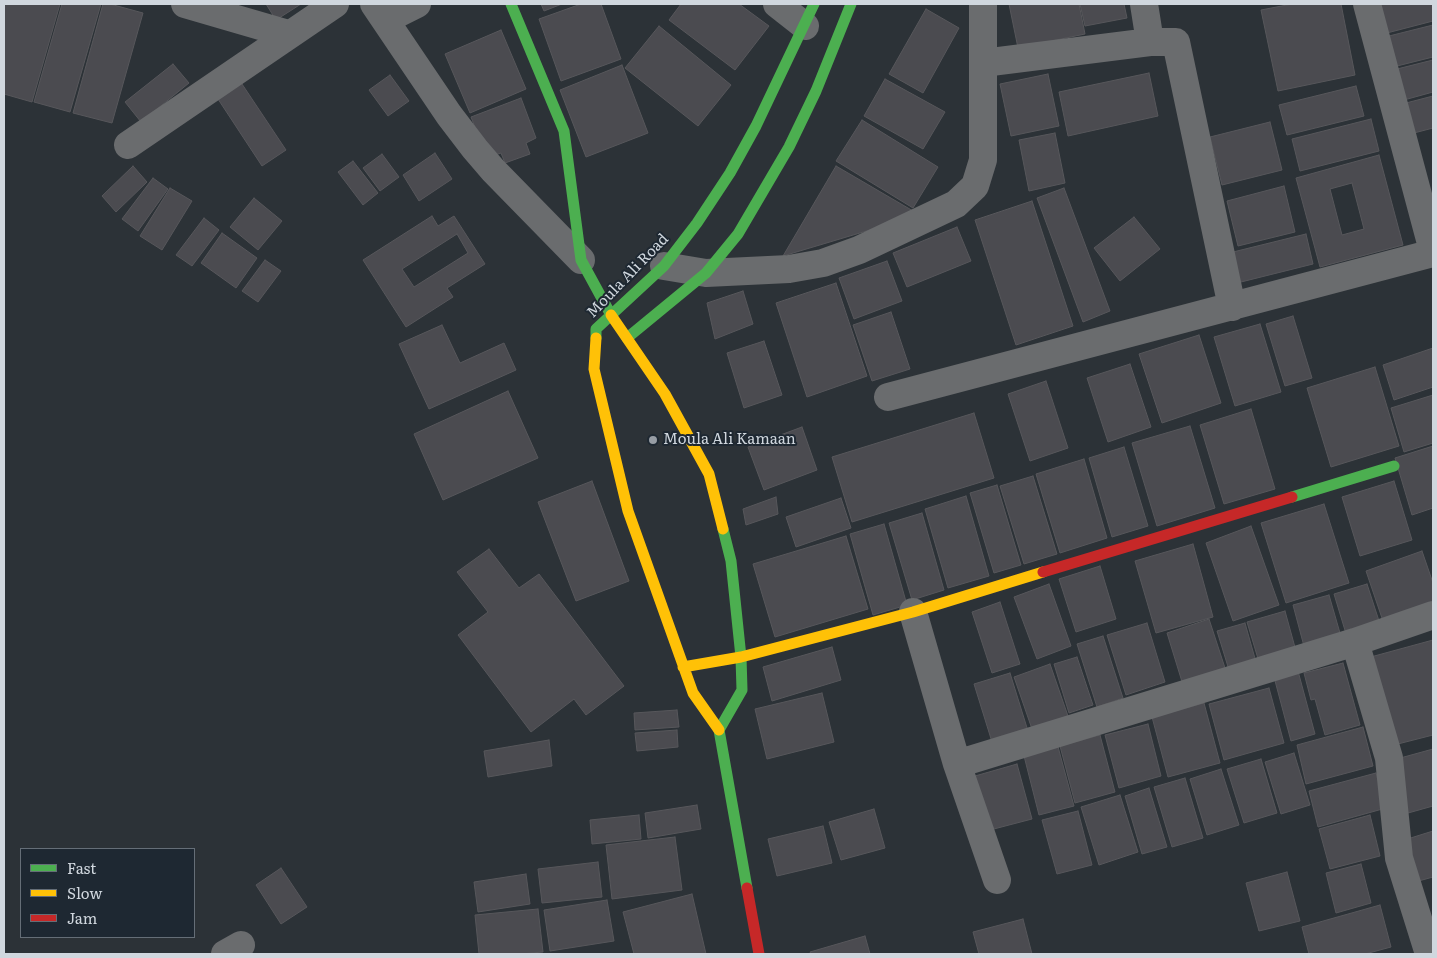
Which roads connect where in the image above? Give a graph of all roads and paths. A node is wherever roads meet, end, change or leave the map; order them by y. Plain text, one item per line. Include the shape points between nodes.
1 (185, 4) edge
2 (335, 4) edge
3 (416, 4) edge
4 (511, 4) edge
5 (777, 4) edge
6 (850, 4) edge
7 (983, 4) edge
8 (1144, 4) edge
9 (1367, 4) edge
10 (380, 12) edge
11 (810, 15) edge
12 (288, 34) junction
13 (1150, 42) junction
14 (983, 63) junction
15 (128, 144) dead end
16 (1433, 252) edge
17 (581, 260) junction
18 (664, 266) junction
19 (706, 273) junction
20 (1232, 306) junction
21 (611, 315) junction
22 (626, 338) junction
23 (888, 397) dead end
24 (1394, 466) dead end
25 (914, 612) junction
26 (1433, 615) edge
27 (1355, 642) junction
28 (741, 657) junction
29 (683, 667) junction
30 (719, 730) junction
31 (957, 764) junction
32 (997, 880) dead end
33 (755, 953) edge
34 (1429, 954) edge

1 - 12 street
2 - 12 street
3 - 10 street
4 - 17 main road via 564,131
5 - 11 street
6 - 19 main road via 816,92 789,147 738,234
7 - 14 street
8 - 13 street
9 - 16 street
10 - 17 street via 475,149
11 - 18 main road, Moula Ali Road via 730,173
12 - 15 street
13 - 14 street
13 - 20 street via 1176,42
14 - 19 street via 983,160 975,186 956,204 860,250 823,263 789,269
16 - 20 street
17 - 21 main road
18 - 19 street
18 - 21 main road, Moula Ali Road
19 - 22 main road
20 - 23 street
21 - 22 main road
21 - 29 main road, Moula Ali Road via 596,329 594,369 628,511
22 - 28 main road via 665,394 709,474 731,561
24 - 25 main road
25 - 28 main road
25 - 31 street
26 - 27 street
27 - 31 street
27 - 34 street via 1389,758 1399,858
28 - 29 main road
28 - 30 main road via 742,690
29 - 30 main road, Moula Ali Road via 693,694
30 - 33 main road
31 - 32 street

